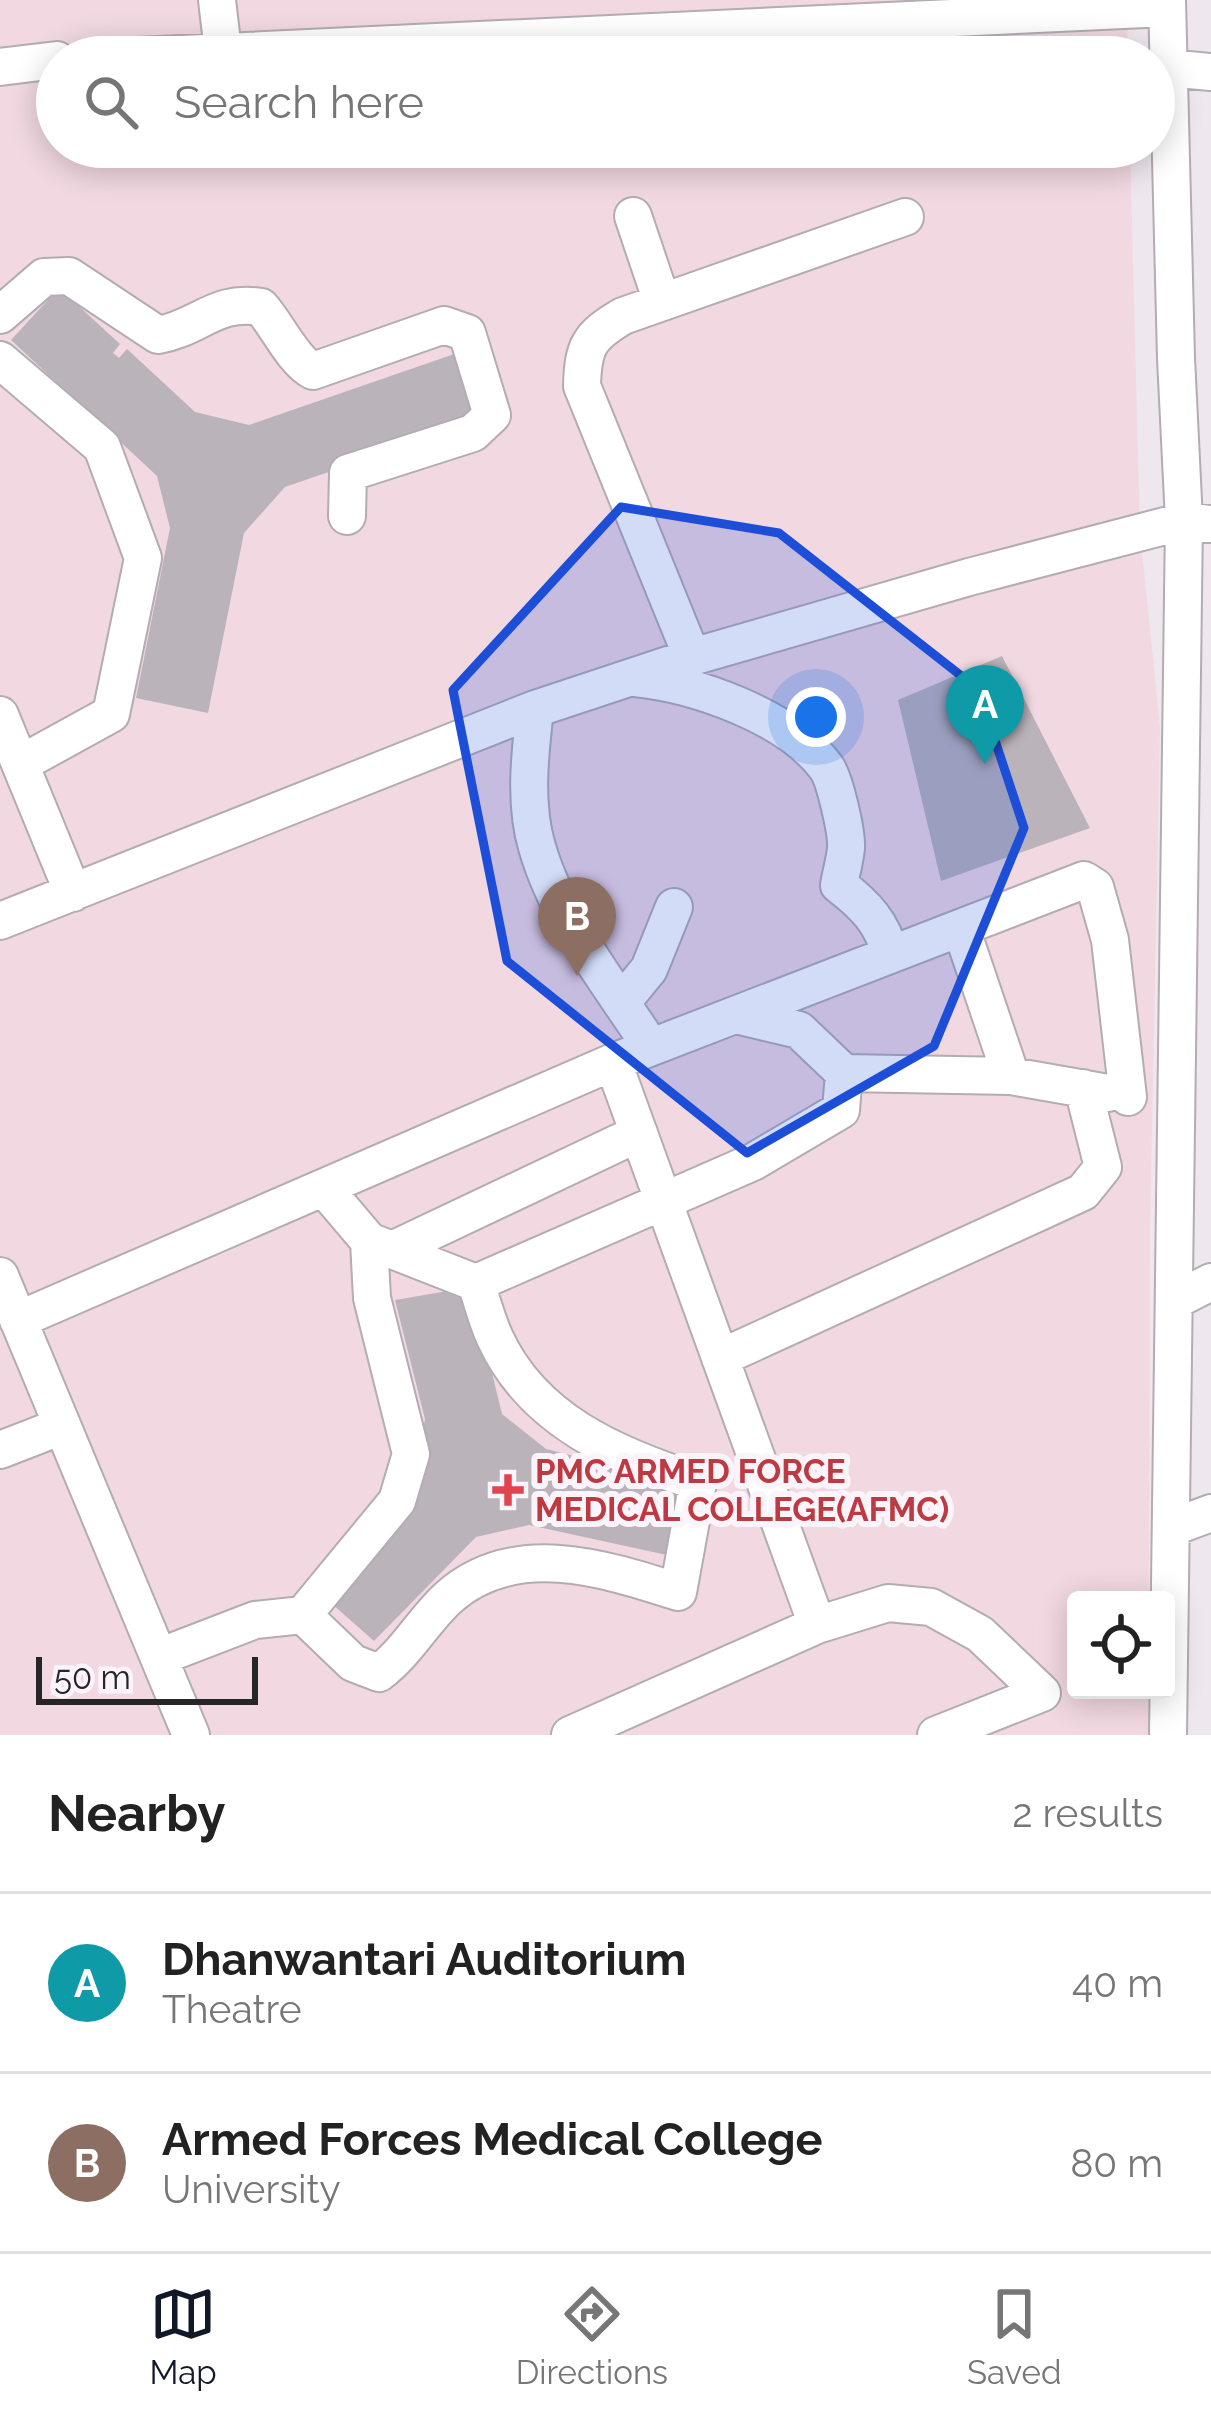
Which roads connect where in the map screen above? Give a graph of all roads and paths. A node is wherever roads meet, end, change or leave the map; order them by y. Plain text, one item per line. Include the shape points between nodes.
1 (217, 0) edge
2 (1167, 4) edge
3 (854, 11) edge
4 (222, 36) edge
5 (460, 36) edge
6 (1167, 36) edge
7 (36, 63) edge
8 (0, 67) edge
9 (1175, 69) edge
10 (1211, 72) edge
11 (1175, 158) edge
12 (633, 216) dead end
13 (905, 217) dead end
14 (662, 302) junction
15 (0, 315) edge
16 (0, 360) edge
17 (1193, 362) edge
18 (346, 516) dead end
19 (1198, 522) edge
20 (692, 657) junction
21 (628, 677) junction
22 (535, 709) junction
23 (0, 715) edge
24 (1196, 726) edge
25 (20, 764) junction
26 (73, 892) junction
27 (674, 907) dead end
28 (0, 921) edge
29 (961, 928) junction
30 (890, 956) junction
31 (622, 1002) junction
32 (736, 1015) junction
33 (651, 1047) junction
34 (614, 1062) junction
35 (1194, 1066) edge
36 (844, 1073) junction
37 (1011, 1076) junction
38 (1083, 1088) junction
39 (1128, 1097) junction
40 (1176, 1106) junction
41 (639, 1133) junction
42 (323, 1188) junction
43 (664, 1202) junction
44 (381, 1245) junction
45 (0, 1276) edge
46 (1211, 1282) edge
47 (476, 1283) junction
48 (1174, 1301) junction
49 (18, 1320) junction
50 (720, 1358) junction
51 (62, 1426) junction
52 (0, 1450) edge
53 (1211, 1513) edge
54 (1171, 1528) junction
55 (303, 1615) junction
56 (817, 1625) junction
57 (159, 1657) junction
58 (191, 1735) edge
59 (570, 1735) edge
60 (936, 1735) edge
61 (1168, 1735) edge

1 - 4 street
2 - 3 street
2 - 6 street
3 - 5 street
7 - 8 street
9 - 10 street
11 - 17 street
12 - 14 street
13 - 14 street
14 - 20 street via 596,332 581,386
15 - 18 street via 44,277 69,276 158,335 182,332 217,308 261,307 300,365 313,371 444,326 466,333 492,415 473,433 348,473
16 - 25 street via 102,447 143,559 111,714
17 - 19 street
19 - 20 street
19 - 24 street
20 - 21 street
21 - 22 street
21 - 30 street via 672,682 742,707 806,746 829,771 847,843 839,885 885,933
22 - 26 street
22 - 31 street via 529,764 536,844 557,898
23 - 25 street
24 - 35 street
25 - 26 street
26 - 28 street
27 - 31 street via 649,969
29 - 30 street
29 - 37 street
29 - 39 street via 1084,880 1095,887 1110,940
30 - 32 street
31 - 33 street
32 - 33 street
32 - 36 street via 800,1030
33 - 34 street
34 - 41 street
34 - 42 street
35 - 40 street
36 - 37 street
36 - 43 street via 842,1110
37 - 38 street
38 - 39 street
38 - 50 street via 1103,1166 1082,1192
39 - 40 street
40 - 48 street
41 - 43 street
41 - 44 street
42 - 44 street
42 - 49 street
43 - 47 street
43 - 50 street
44 - 47 street
44 - 55 street via 372,1298 411,1454 397,1501
45 - 49 street
46 - 48 street
47 - 55 street via 496,1340 531,1391 585,1437 698,1482 678,1592 621,1573 538,1561 497,1568 449,1596 379,1673 353,1663
48 - 54 street
49 - 51 street
50 - 56 street
51 - 52 street
51 - 57 street
53 - 54 street
54 - 61 street
55 - 57 street via 255,1620
56 - 59 street
56 - 60 street via 888,1603 932,1607 980,1634 1042,1693
57 - 58 street

